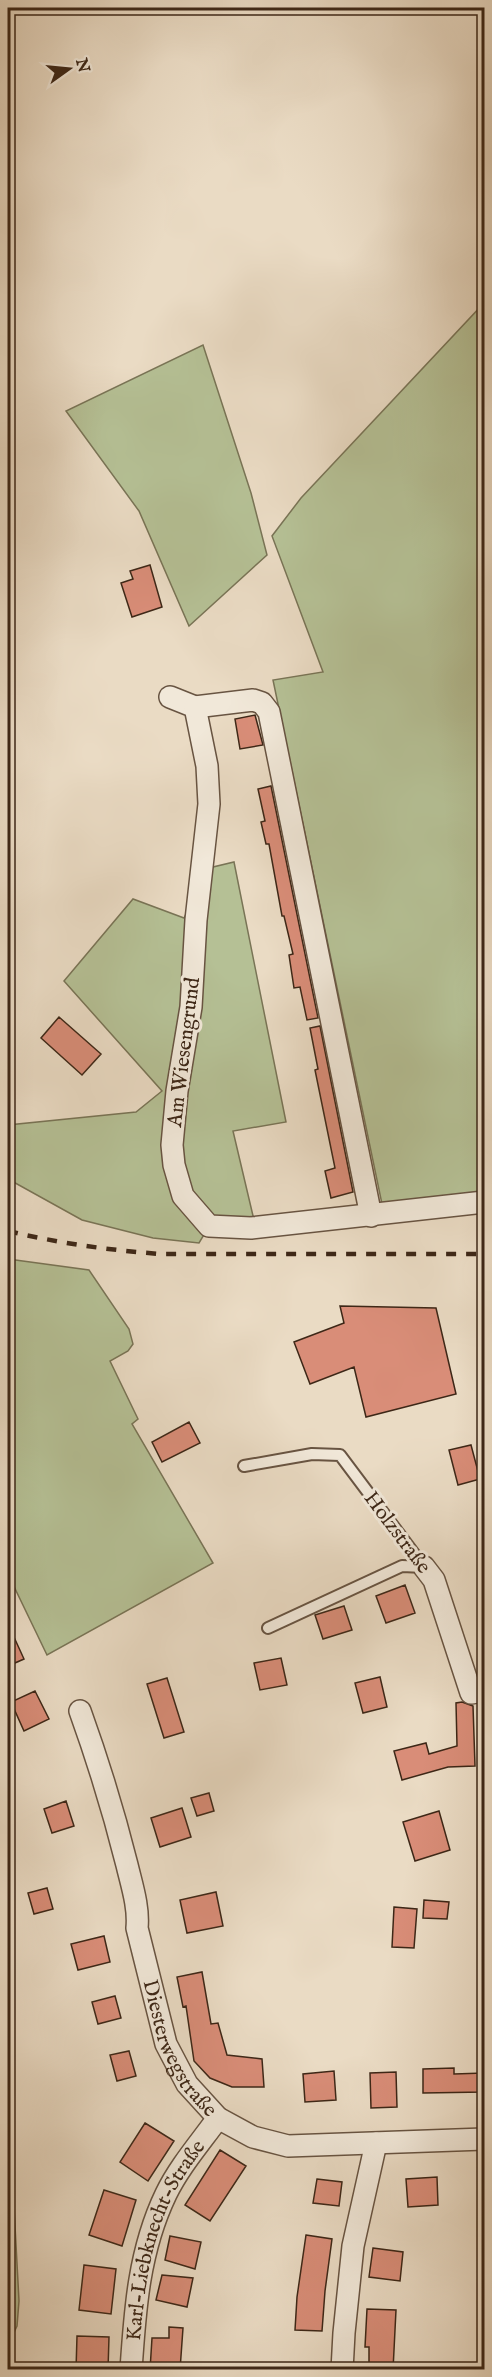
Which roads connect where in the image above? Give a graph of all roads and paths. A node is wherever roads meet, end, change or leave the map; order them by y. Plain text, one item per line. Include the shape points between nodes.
1 (170, 697) dead end
2 (195, 707) junction
3 (484, 1202) edge
4 (371, 1216) junction
5 (244, 1466) dead end
6 (424, 1567) junction
7 (268, 1628) dead end
8 (484, 1692) edge
9 (80, 1711) dead end
10 (218, 2118) junction
11 (484, 2139) edge
12 (376, 2143) junction
13 (131, 2370) edge
14 (342, 2370) edge

1 - 2 street
2 - 4 street via 253,700 269,712
2 - 4 street, Am Wiesengrund via 207,766 209,804 191,1007 172,1145 183,1196 209,1226 251,1227
3 - 4 street, Am Wiesengrund
5 - 6 lane, Holzstraße via 312,1454 340,1455
6 - 7 lane via 402,1566
6 - 8 street, Holzstraße via 434,1580 471,1693
9 - 10 street, Diesterwegstraße via 139,1913 137,1928 166,2044 188,2084
10 - 12 street, Diesterwegstraße via 253,2137 288,2146
10 - 13 street, Karl-Liebknecht-Straße via 178,2173 153,2227 141,2267
11 - 12 street, Diesterwegstraße
12 - 14 street via 353,2246

